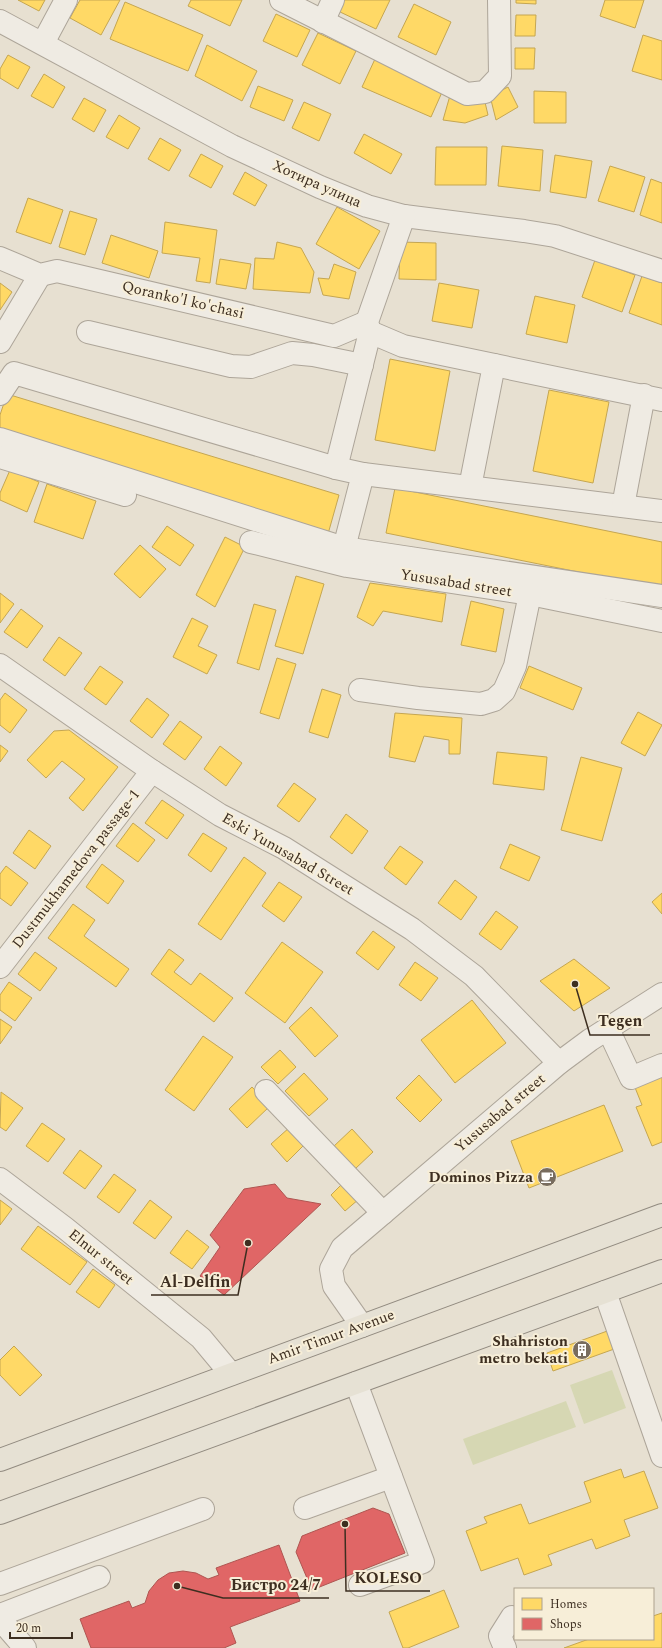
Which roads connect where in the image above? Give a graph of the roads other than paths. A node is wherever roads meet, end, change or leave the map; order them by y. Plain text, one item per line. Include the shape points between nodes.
1 (66, 0) edge
2 (281, 0) edge
3 (333, 0) edge
4 (499, 0) edge
5 (0, 20) edge
6 (323, 22) junction
7 (43, 44) junction
8 (404, 216) junction
9 (0, 258) edge
10 (662, 271) edge
11 (40, 275) junction
12 (368, 327) junction
13 (88, 332) dead end
14 (0, 342) edge
15 (362, 365) junction
16 (494, 365) junction
17 (0, 394) edge
18 (653, 398) edge
19 (0, 439) edge
20 (0, 458) edge
21 (336, 468) junction
22 (363, 474) junction
23 (470, 487) junction
24 (125, 495) dead end
25 (623, 506) junction
26 (662, 511) edge
27 (251, 542) dead end
28 (344, 548) junction
29 (530, 594) junction
30 (662, 596) edge
31 (662, 621) edge
32 (0, 665) edge
33 (360, 690) dead end
34 (152, 772) junction
35 (0, 967) edge
36 (662, 994) edge
37 (608, 1029) junction
38 (559, 1064) junction
39 (662, 1065) edge
40 (266, 1091) dead end
41 (0, 1179) edge
42 (383, 1213) junction
43 (662, 1215) edge
44 (662, 1271) edge
45 (605, 1292) junction
46 (362, 1326) junction
47 (231, 1374) junction
48 (356, 1383) junction
49 (662, 1456) edge
50 (0, 1460) edge
51 (391, 1477) junction
52 (305, 1508) dead end
53 (203, 1509) dead end
54 (0, 1513) edge
55 (99, 1577) dead end
56 (0, 1584) edge
57 (360, 1585) dead end
58 (0, 1615) edge
59 (512, 1617) dead end
60 (0, 1619) edge
61 (25, 1648) edge
62 (505, 1648) edge

1 - 7 street
2 - 6 street
3 - 6 street
4 - 6 street via 500,76 485,92 467,94
5 - 7 street, Хотира улица
7 - 8 street, Хотира улица via 232,146 347,198
8 - 10 street, Хотира улица via 555,236
8 - 12 street
9 - 11 street
11 - 12 street, Qoranko'l ko'chasi via 57,271 334,336
11 - 14 street
12 - 15 street
12 - 16 street via 403,346
13 - 15 street via 231,366 251,367 292,353
15 - 21 street
16 - 18 street
16 - 23 street
17 - 21 street via 14,373
18 - 25 street
19 - 28 street
20 - 24 street
21 - 22 street
22 - 23 street
22 - 28 street
23 - 25 street
25 - 26 street
27 - 29 street, Yususabad street via 347,566
28 - 30 street
29 - 31 street, Yususabad street
29 - 33 street via 515,666 504,691 494,700 481,704
32 - 34 street, Eski Yunusabad Street
34 - 35 street, Dustmukhamedova passage-1
34 - 38 street, Eski Yunusabad Street via 220,815 284,848 412,929 474,976
36 - 37 street, Yususabad street
37 - 38 street, Yususabad street
37 - 39 street via 631,1078
38 - 42 street, Yususabad street
40 - 42 street
41 - 47 street, Elnur street via 201,1338
42 - 46 street, Yususabad street via 342,1248 331,1269 334,1286
43 - 46 main road, Amir Timur Avenue
44 - 45 main road
45 - 48 main road
45 - 49 street
46 - 47 main road, Amir Timur Avenue
47 - 50 main road, Amir Timur Avenue
48 - 51 street
48 - 54 main road
51 - 52 street
51 - 57 street via 423,1562
53 - 56 street
55 - 58 street
59 - 62 street via 500,1636
60 - 61 street

